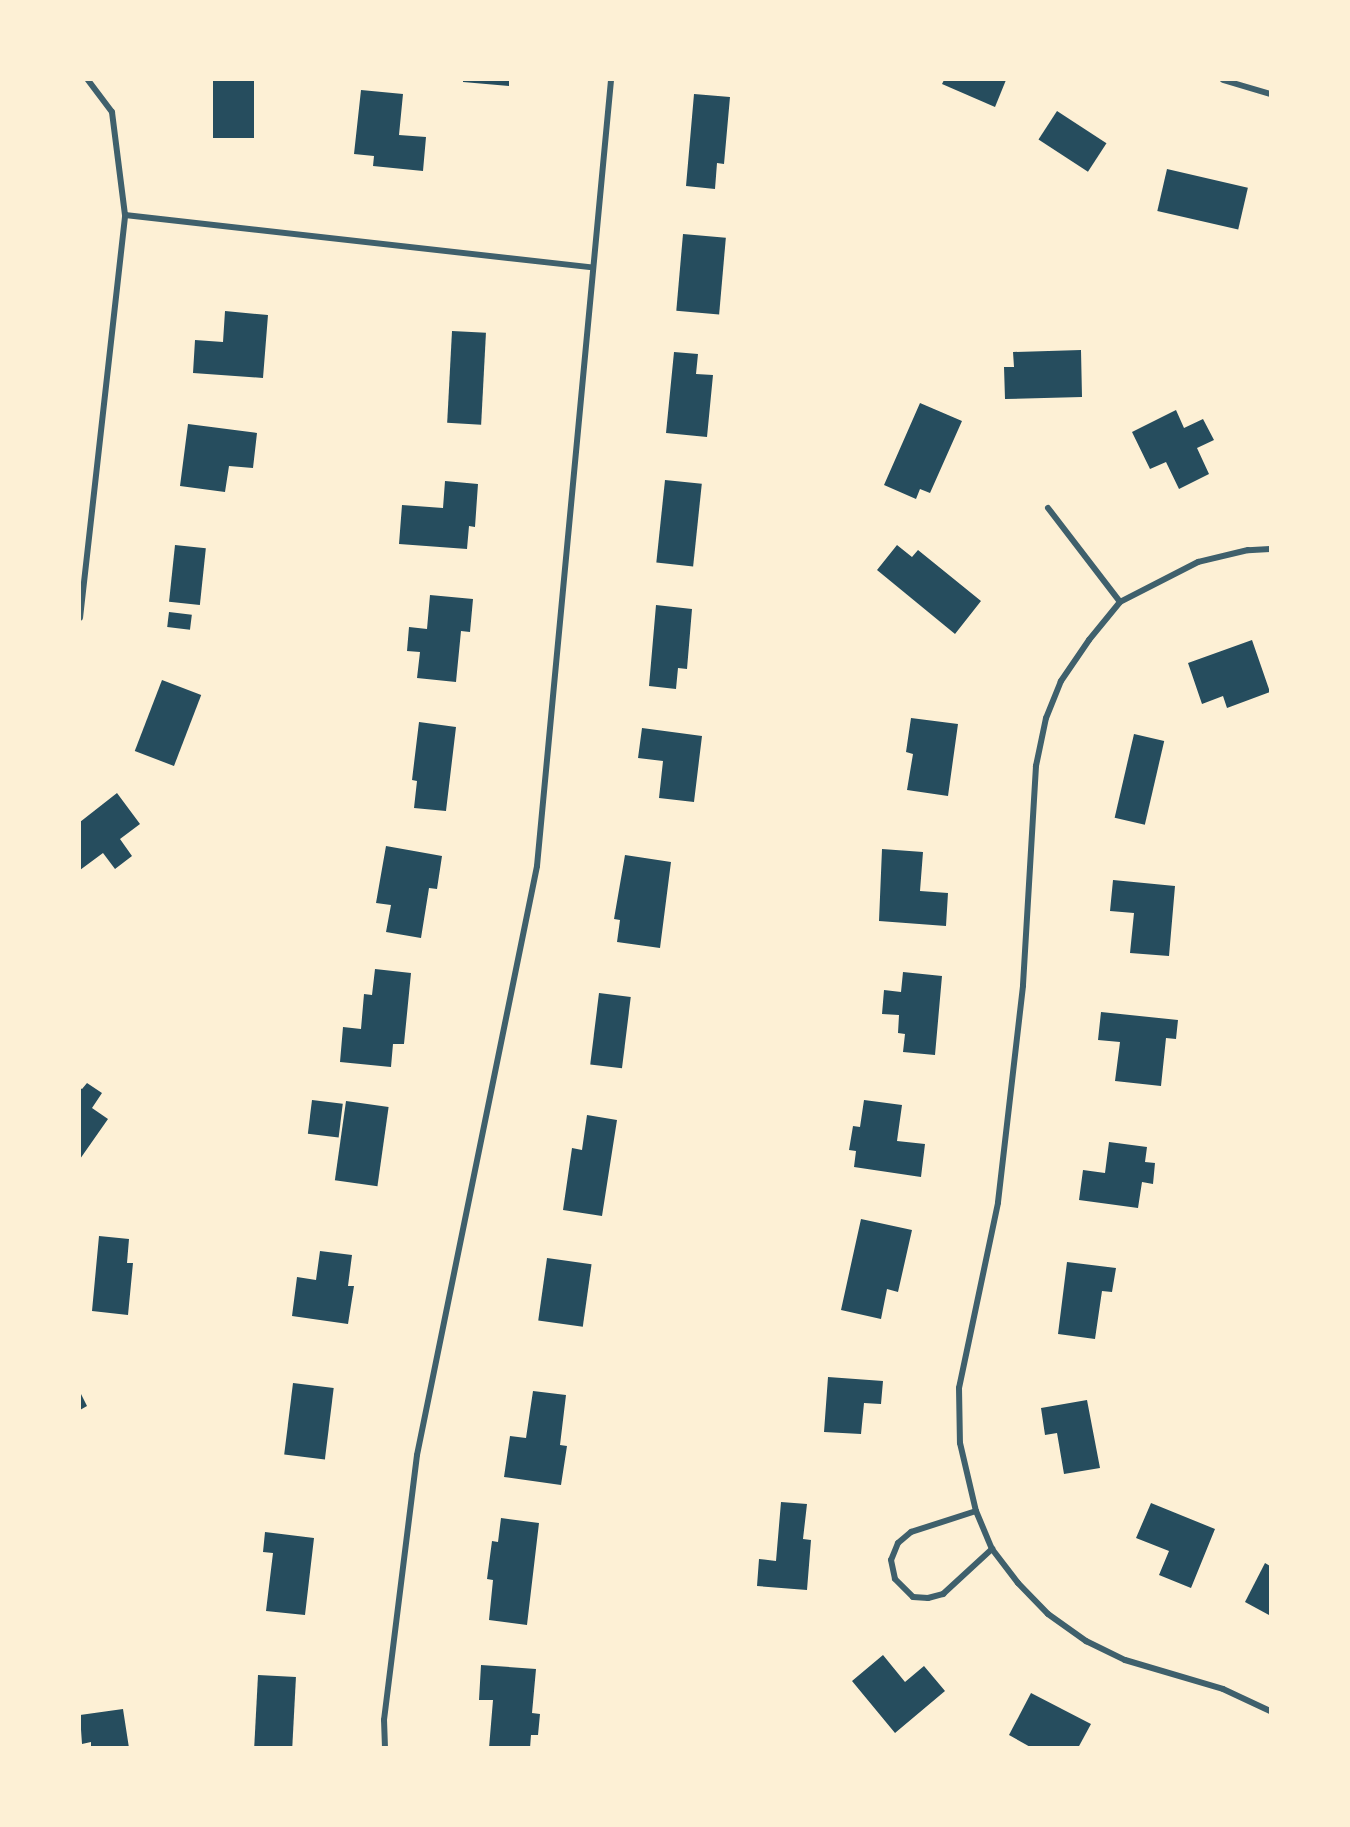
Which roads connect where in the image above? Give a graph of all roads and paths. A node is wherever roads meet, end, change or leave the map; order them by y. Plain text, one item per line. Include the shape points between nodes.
1 (88, 80) edge
2 (611, 80) edge
3 (1223, 80) edge
4 (1270, 94) edge
5 (125, 215) junction
6 (592, 267) junction
7 (1048, 508) dead end
8 (1270, 549) edge
9 (1120, 602) junction
10 (80, 618) edge
11 (976, 1511) junction
12 (992, 1549) junction
13 (1270, 1711) edge
14 (385, 1748) edge

1 - 5 street via 112,112
2 - 6 street
3 - 4 street
5 - 6 street
5 - 10 street
6 - 14 street via 537,866 417,1455 384,1720
7 - 9 street
8 - 9 street via 1248,549 1198,562
9 - 11 street via 1089,639 1062,681 1046,718 1036,766 1023,986 998,1203 959,1388 960,1443
11 - 12 street
11 - 12 street via 911,1532 898,1543 891,1560 895,1579 913,1597 943,1594
12 - 13 street via 1048,1614 1086,1641 1125,1660 1223,1689

